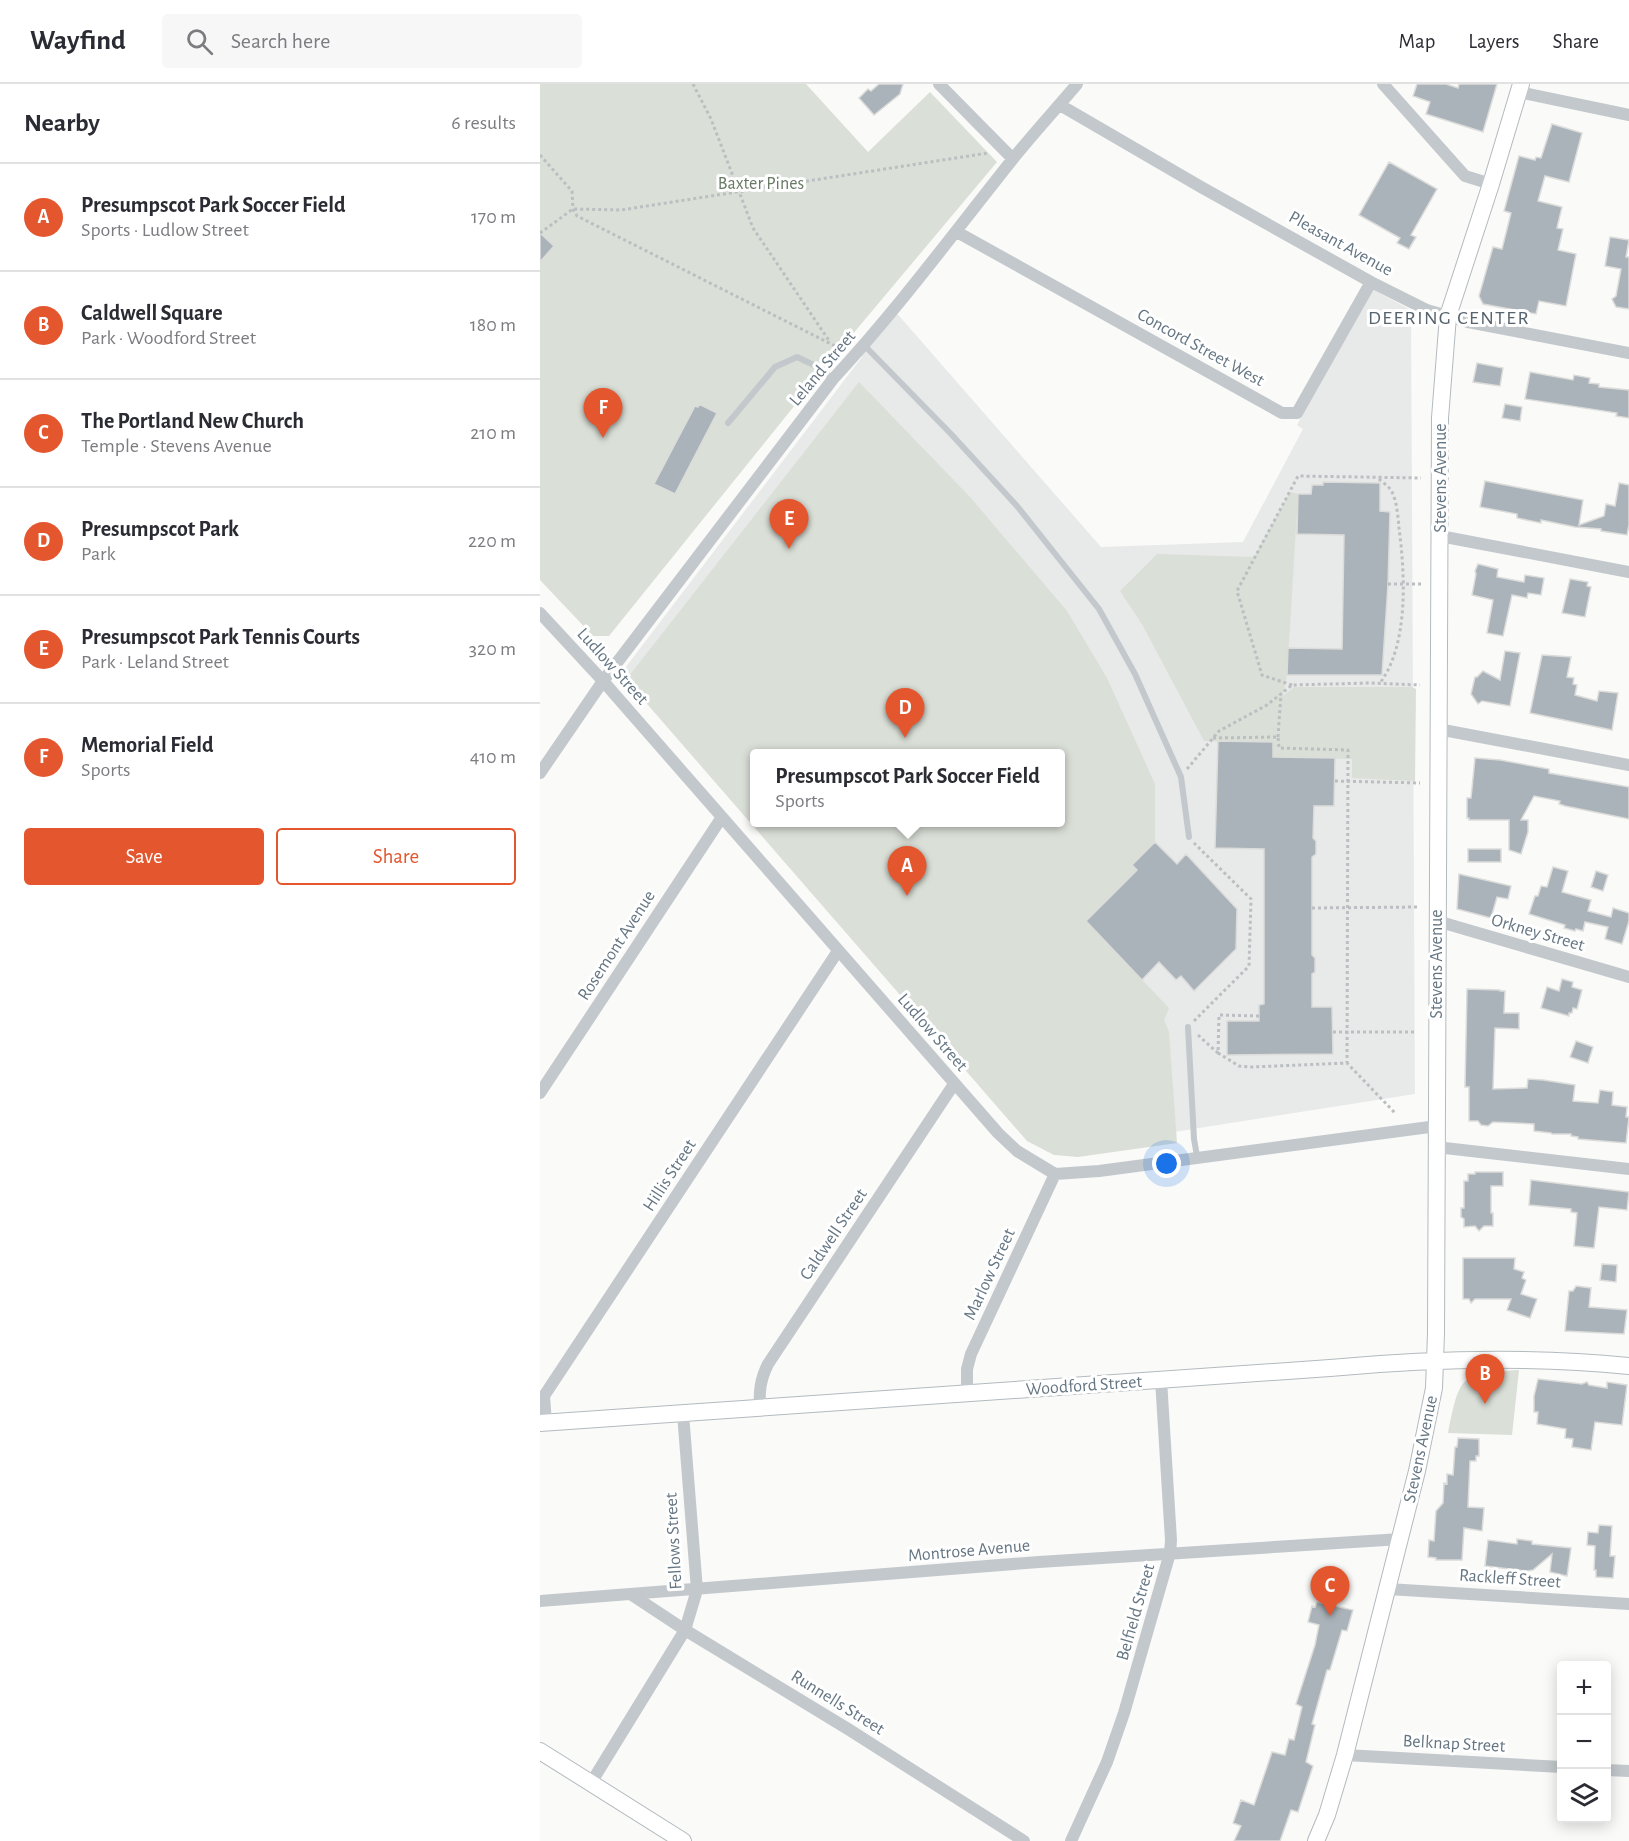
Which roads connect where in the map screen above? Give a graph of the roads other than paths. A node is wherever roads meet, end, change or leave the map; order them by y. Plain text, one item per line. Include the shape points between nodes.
1 (939, 84) edge
2 (1077, 84) edge
3 (1383, 84) edge
4 (1520, 88) edge
5 (1060, 105) junction
6 (1629, 115) edge
7 (1009, 155) junction
8 (1491, 184) junction
9 (957, 232) junction
10 (1371, 282) junction
11 (1448, 316) junction
12 (864, 345) junction
13 (1629, 353) edge
14 (833, 379) junction
15 (728, 423) dead end
16 (1440, 536) junction
17 (1629, 572) edge
18 (540, 613) edge
19 (603, 681) junction
20 (1438, 729) junction
21 (1629, 765) edge
22 (540, 773) edge
23 (722, 817) junction
24 (1189, 837) road end
25 (1437, 921) junction
26 (838, 951) junction
27 (1629, 977) edge
28 (1188, 1027) road end
29 (954, 1084) junction
30 (541, 1090) edge
31 (1437, 1126) junction
32 (1436, 1147) junction
33 (1197, 1156) junction
34 (1629, 1169) edge
35 (1055, 1174) junction
36 (1434, 1360) junction
37 (1629, 1366) edge
38 (1161, 1380) junction
39 (967, 1394) junction
40 (760, 1409) junction
41 (684, 1414) junction
42 (543, 1423) edge
43 (1401, 1539) junction
44 (1170, 1552) junction
45 (1388, 1589) junction
46 (697, 1590) junction
47 (632, 1595) junction
48 (540, 1601) edge
49 (1629, 1604) edge
50 (685, 1630) junction
51 (540, 1751) edge
52 (1345, 1755) junction
53 (1557, 1767) edge
54 (1611, 1770) edge
55 (1629, 1771) edge
56 (591, 1783) junction
57 (674, 1838) edge
58 (1024, 1841) edge
59 (1071, 1841) edge
60 (1316, 1841) edge

1 - 7 street
2 - 5 street, Leland Street
3 - 8 street via 1466,176
4 - 6 street
4 - 8 main road, Stevens Avenue
5 - 7 street, Leland Street
5 - 10 street, Pleasant Avenue
7 - 9 street, Leland Street
8 - 11 main road, Stevens Avenue
9 - 10 street, Concord Street West via 1282,413 1296,413
9 - 12 street, Leland Street
10 - 11 street, Pleasant Avenue
11 - 13 street, Pleasant Avenue
11 - 16 main road, Stevens Avenue via 1440,418
12 - 14 street, Leland Street
12 - 24 lane via 1017,506 1099,609 1134,674 1180,777
14 - 15 lane via 796,357 775,367
14 - 19 street, Leland Street
16 - 17 street
16 - 20 main road, Stevens Avenue
18 - 19 street, Ludlow Street
19 - 22 street, Leland Street
19 - 23 street, Ludlow Street
20 - 21 street
20 - 25 main road, Stevens Avenue
23 - 26 street, Ludlow Street
23 - 30 street, Rosemont Avenue
25 - 27 street, Orkney Street
25 - 31 main road, Stevens Avenue
26 - 29 street, Ludlow Street
26 - 42 street, Hillis Street via 544,1396
28 - 33 lane
29 - 35 street, Ludlow Street via 1017,1151
29 - 40 street, Caldwell Street via 768,1364 761,1377
31 - 32 main road, Stevens Avenue
31 - 33 street
32 - 34 street
32 - 36 main road, Stevens Avenue
33 - 35 street
35 - 39 street, Marlow Street via 971,1354
36 - 37 main road, Woodford Street via 1534,1359
36 - 38 main road, Woodford Street
36 - 43 main road, Stevens Avenue via 1428,1421
38 - 39 main road, Woodford Street
38 - 44 street, Belfield Street
39 - 40 main road, Woodford Street
40 - 41 main road, Woodford Street
41 - 42 main road, Woodford Street
41 - 46 street, Fellows Street
43 - 44 street, Montrose Avenue
43 - 45 main road, Stevens Avenue
44 - 46 street, Montrose Avenue
44 - 59 street, Belfield Street via 1124,1713 1107,1762
45 - 49 street, Rackleff Street
45 - 52 main road, Stevens Avenue
46 - 47 street, Montrose Avenue
46 - 50 street, Fellows Street
47 - 48 street, Montrose Avenue
47 - 50 street, Runnells Street
50 - 56 street, Fellows Street
50 - 58 street, Runnells Street
51 - 56 main road
52 - 53 street, Belknap Street
52 - 60 main road, Stevens Avenue
54 - 55 street
56 - 57 main road

